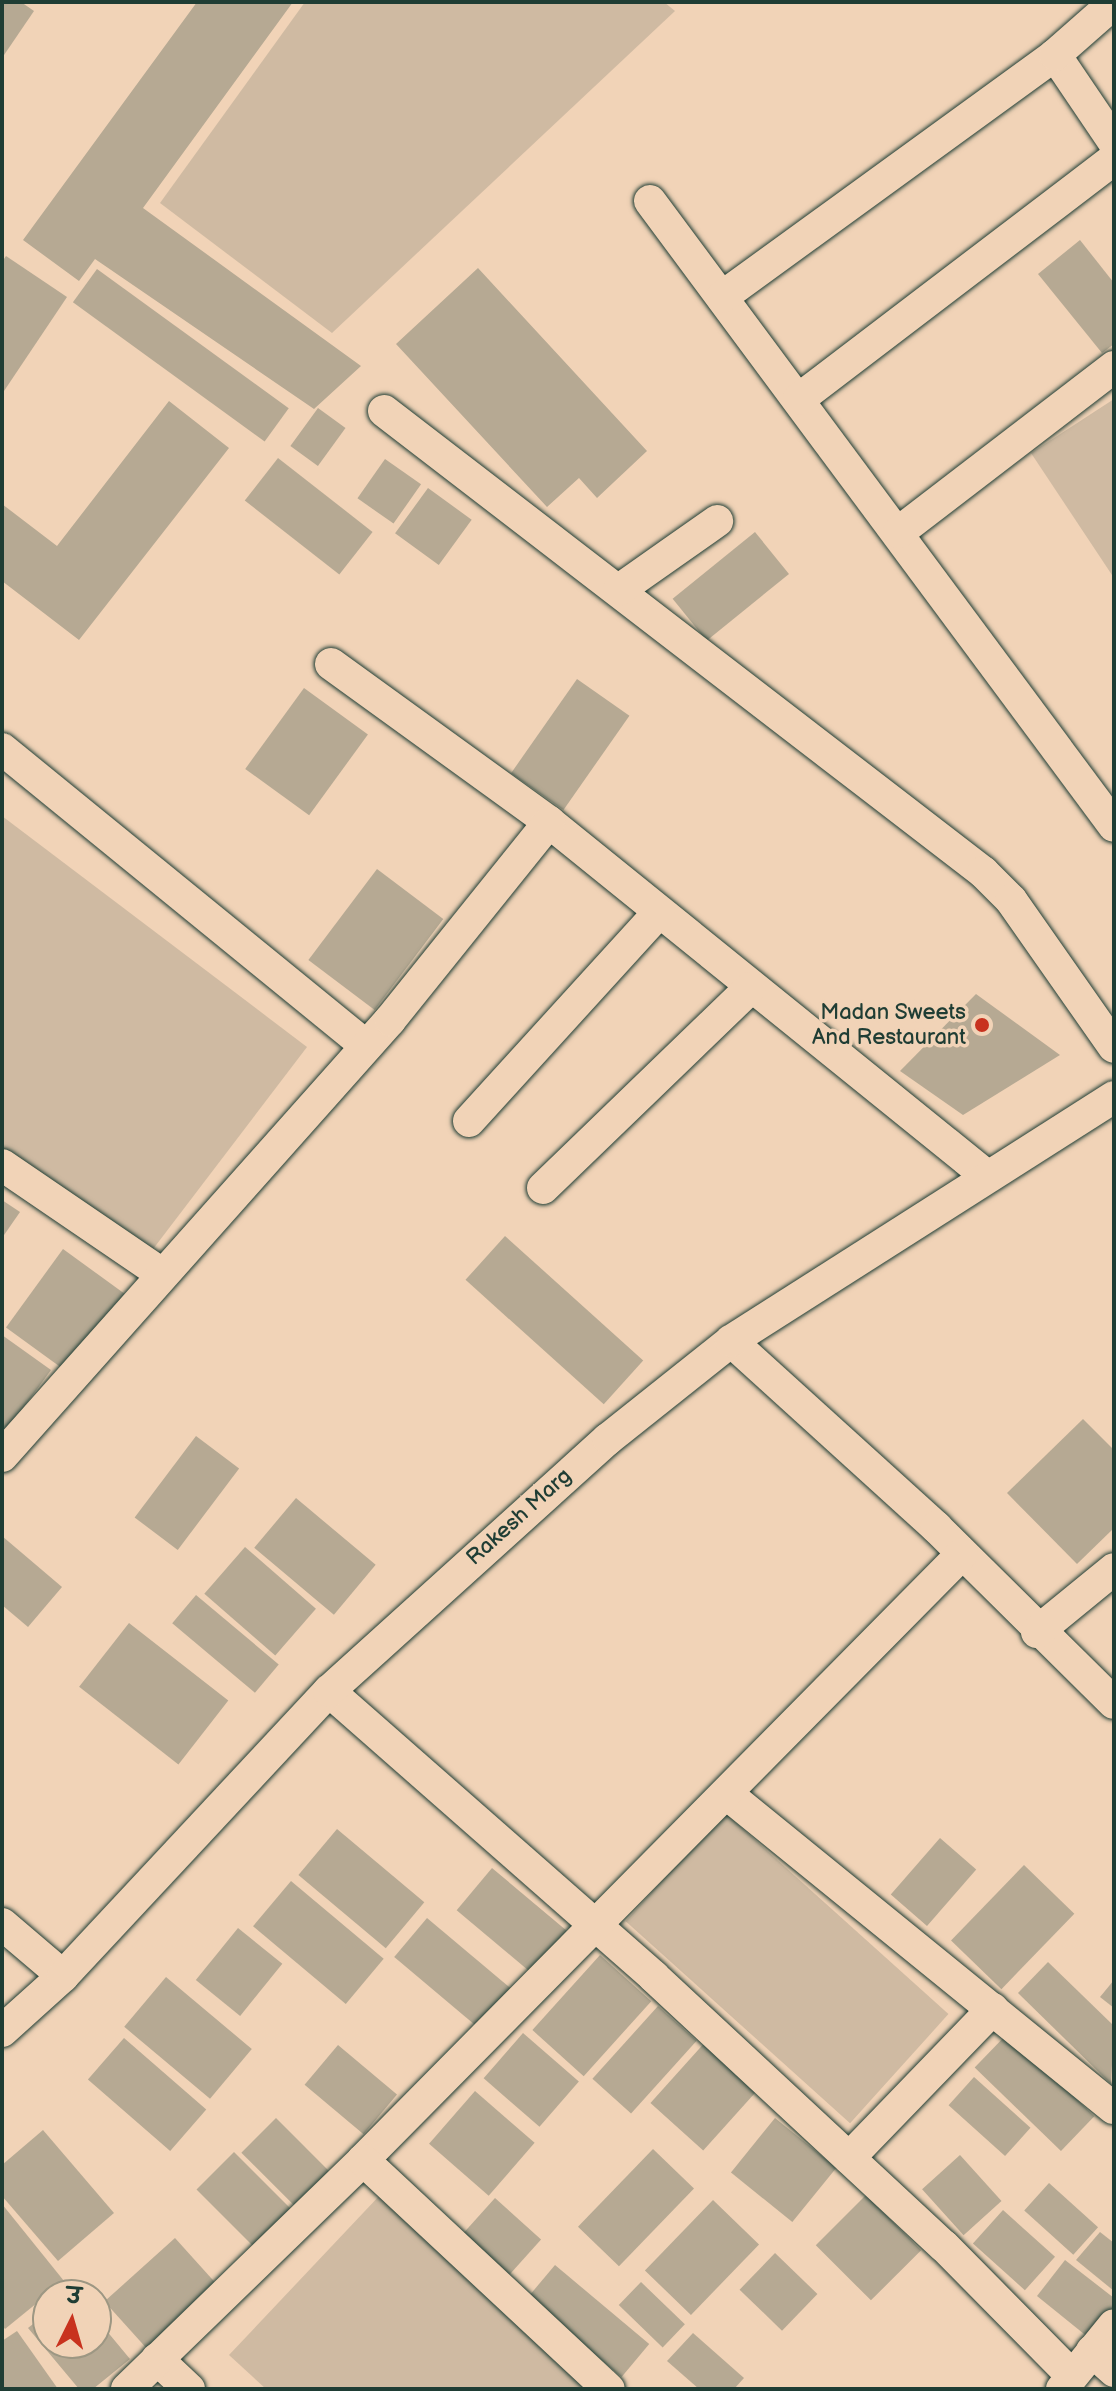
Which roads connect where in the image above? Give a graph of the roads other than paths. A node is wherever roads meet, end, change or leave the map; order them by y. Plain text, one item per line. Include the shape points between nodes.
1 (1114, 3) edge
2 (1055, 55) junction
3 (1114, 142) edge
4 (1114, 159) edge
5 (650, 201) dead end
6 (722, 297) junction
7 (1114, 367) edge
8 (799, 399) junction
9 (384, 411) dead end
10 (717, 521) dead end
11 (899, 532) junction
12 (619, 590) junction
13 (331, 664) dead end
14 (2, 749) edge
15 (549, 822) junction
16 (1114, 826) edge
17 (659, 912) junction
18 (750, 988) junction
19 (366, 1046) junction
20 (1114, 1047) edge
21 (1114, 1097) edge
22 (469, 1121) dead end
23 (2, 1165) edge
24 (987, 1176) junction
25 (543, 1188) dead end
26 (162, 1274) junction
27 (731, 1341) junction
28 (2, 1456) edge
29 (962, 1554) junction
30 (1114, 1569) edge
31 (1037, 1632) junction
32 (329, 1691) junction
33 (1114, 1703) edge
34 (727, 1794) junction
35 (2, 1924) edge
36 (594, 1925) junction
37 (63, 1976) junction
38 (993, 2009) junction
39 (2, 2031) edge
40 (1114, 2108) edge
41 (849, 2158) junction
42 (363, 2160) junction
43 (1114, 2325) edge
44 (157, 2359) junction
45 (1085, 2372) edge
46 (127, 2389) edge
47 (189, 2389) edge
48 (609, 2389) edge

1 - 2 street
2 - 3 street
2 - 6 street
4 - 8 street
5 - 6 street
6 - 8 street
7 - 11 street
8 - 11 street
9 - 12 street
10 - 12 street
11 - 16 street
12 - 20 street via 983,872 1011,900
13 - 15 street
14 - 19 street
15 - 17 street
15 - 19 street
17 - 18 street
17 - 22 street
18 - 24 street
18 - 25 street
19 - 26 street
21 - 24 street, Rakesh Marg
23 - 26 street
24 - 27 street, Rakesh Marg
26 - 28 street
27 - 29 street
27 - 32 street, Rakesh Marg via 597,1448
29 - 31 street
29 - 34 street
30 - 31 street
31 - 33 street
32 - 36 street
32 - 37 street, Rakesh Marg
34 - 36 street
34 - 38 street
35 - 37 street
36 - 41 street
36 - 42 street
37 - 39 street, Rakesh Marg
38 - 40 street
38 - 41 street
41 - 45 street
42 - 44 street
42 - 48 street
43 - 45 street
44 - 46 street
44 - 47 street

